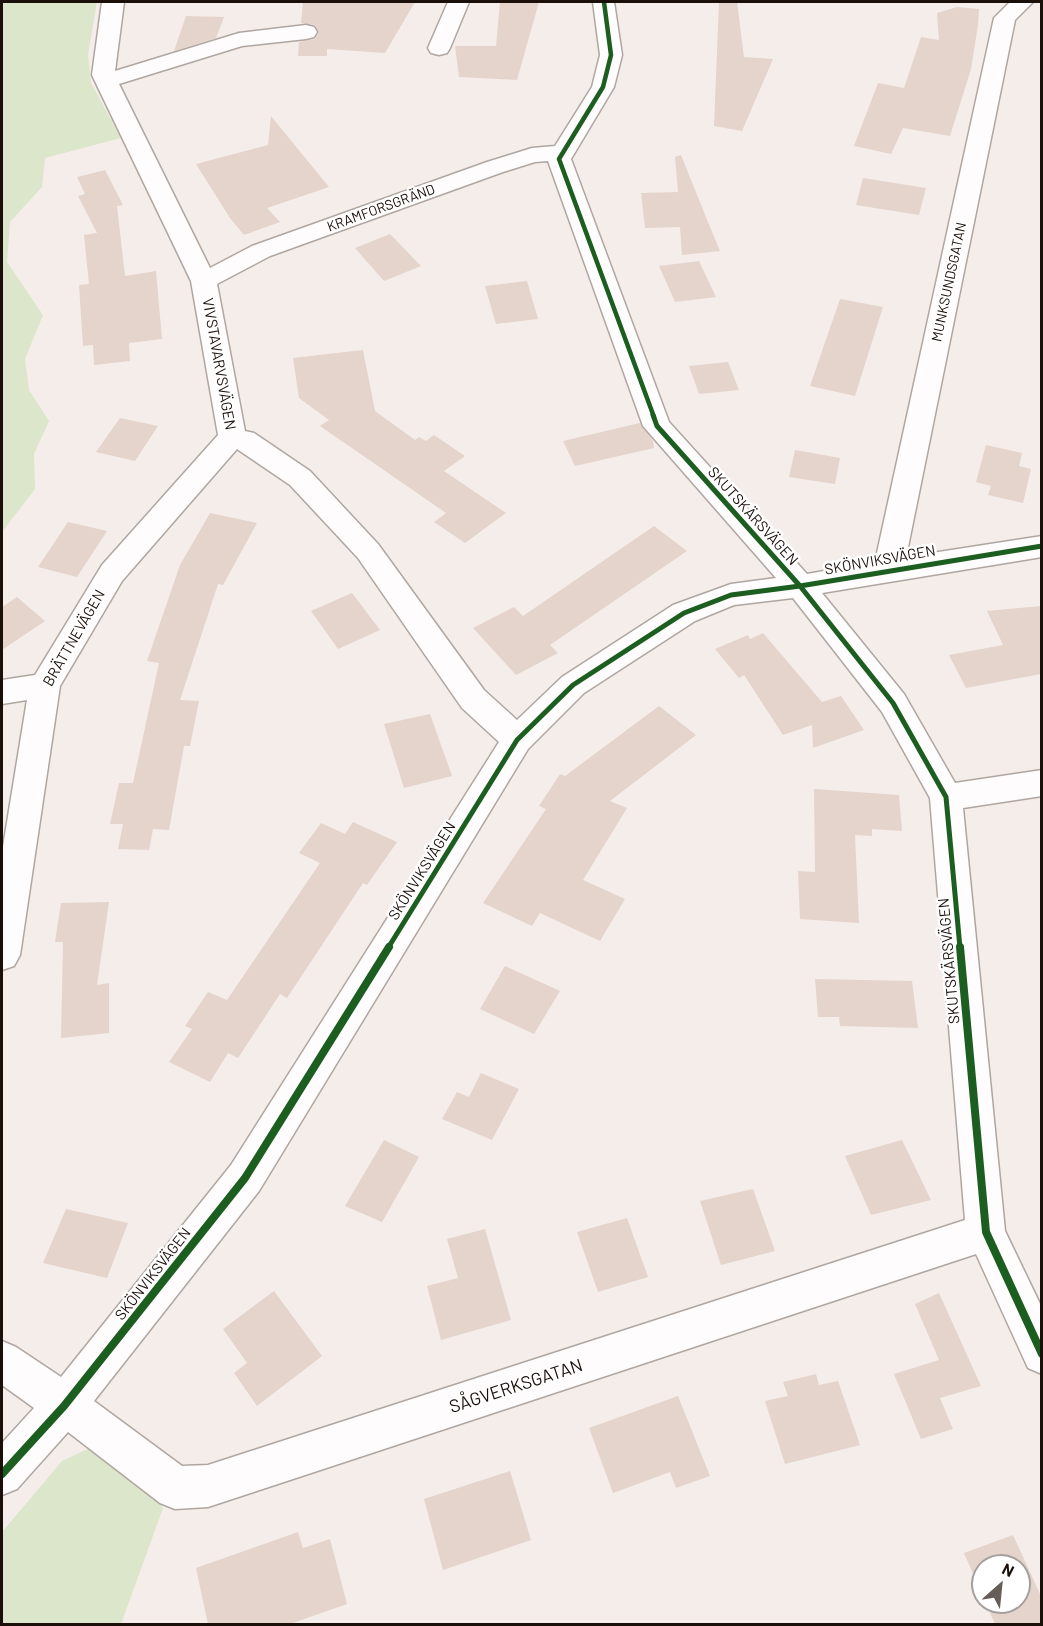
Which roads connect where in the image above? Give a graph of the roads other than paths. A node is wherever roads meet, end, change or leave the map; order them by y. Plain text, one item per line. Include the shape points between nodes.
1 (113, 2) edge
2 (458, 2) edge
3 (604, 2) edge
4 (1022, 2) edge
5 (306, 32) dead end
6 (439, 48) dead end
7 (106, 81) junction
8 (564, 152) junction
9 (204, 281) junction
10 (232, 436) junction
11 (1041, 546) edge
12 (888, 570) junction
13 (800, 586) junction
14 (45, 685) junction
15 (2, 692) edge
16 (517, 740) junction
17 (1041, 783) edge
18 (946, 797) junction
19 (2, 955) edge
20 (986, 1232) junction
21 (1041, 1354) edge
22 (2, 1361) edge
23 (64, 1406) junction
24 (2, 1474) edge

1 - 7 street, VIVSTAVARVSVÄGEN via 103,75
2 - 6 street
3 - 8 street via 611,55 603,87
4 - 12 street, MUNKSUNDSGATAN via 1005,18
5 - 7 street via 239,40
7 - 9 street, VIVSTAVARVSVÄGEN
8 - 9 street, KRAMFORSGRÄND via 532,155 495,167 261,251
8 - 13 street, SKUTSKÄRSVÄGEN via 559,159 657,426
9 - 10 street, VIVSTAVARVSVÄGEN
10 - 14 street, BRÄTTNEVÄGEN via 112,573
10 - 16 street, VIVSTAVARVSVÄGEN via 300,478 368,551 473,699
11 - 12 street, SKÖNVIKSVÄGEN
12 - 13 street, SKÖNVIKSVÄGEN
13 - 16 street, SKÖNVIKSVÄGEN via 731,595 684,613 573,685
13 - 18 street, SKUTSKÄRSVÄGEN via 893,703
14 - 15 street
14 - 19 street, BRÄTTNEVÄGEN
16 - 23 street, SKÖNVIKSVÄGEN via 245,1178
17 - 18 street
18 - 20 street, SKUTSKÄRSVÄGEN
20 - 21 street, SKUTSKÄRSVÄGEN
20 - 23 street, SÅGVERKSGATAN via 208,1486 175,1488
22 - 23 street
23 - 24 street, SKÖNVIKSVÄGEN

